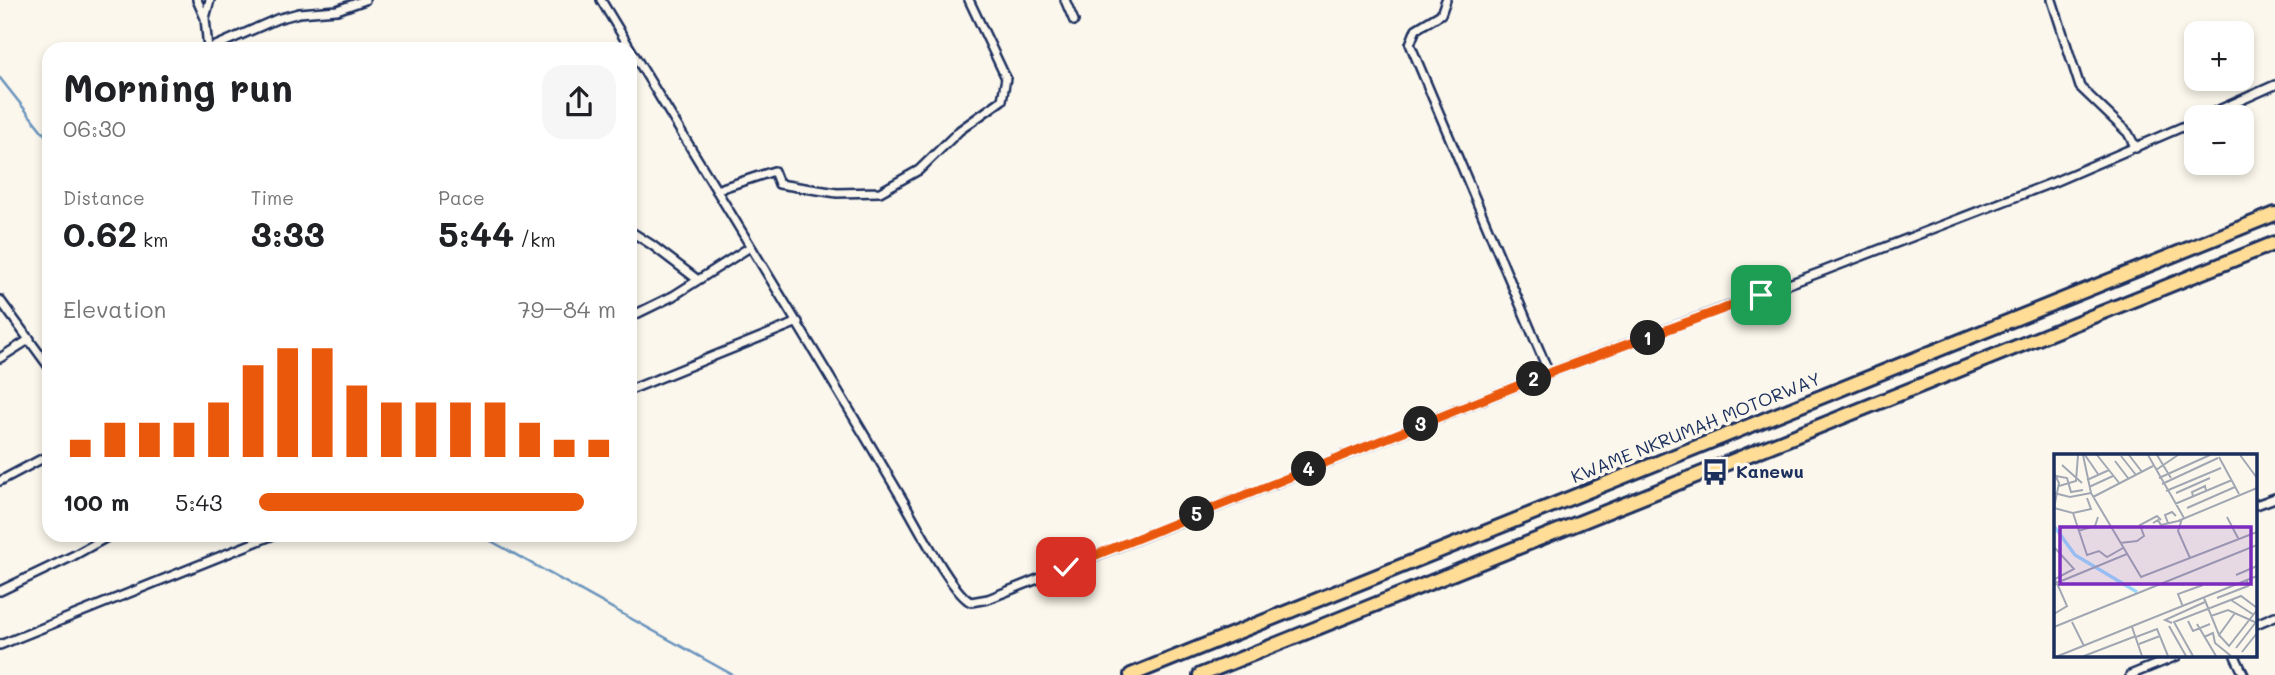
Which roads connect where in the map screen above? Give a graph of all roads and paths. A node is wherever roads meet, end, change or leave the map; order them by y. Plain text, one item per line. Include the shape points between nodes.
1 (197, 0) edge
2 (210, 0) edge
3 (365, 0) edge
4 (601, 0) edge
5 (969, 0) edge
6 (1065, 0) edge
7 (1446, 0) edge
8 (2052, 0) edge
9 (205, 18) junction
10 (1074, 21) dead end
11 (207, 42) edge
12 (224, 42) edge
13 (626, 42) edge
14 (637, 59) edge
15 (2275, 85) edge
16 (2230, 105) edge
17 (2184, 126) edge
18 (2136, 148) junction
19 (716, 190) junction
20 (2275, 214) edge
21 (637, 235) edge
22 (2275, 243) edge
23 (750, 247) junction
24 (698, 280) junction
25 (0, 300) edge
26 (637, 314) edge
27 (798, 322) junction
28 (30, 339) junction
29 (42, 357) edge
30 (0, 358) edge
31 (1549, 373) junction
32 (637, 387) edge
33 (42, 459) edge
34 (0, 481) edge
35 (2275, 498) edge
36 (2258, 504) edge
37 (98, 542) edge
38 (256, 542) edge
39 (0, 591) edge
40 (2275, 615) edge
41 (2258, 623) edge
42 (0, 645) edge
43 (2172, 658) edge
44 (2236, 658) edge
45 (1131, 675) edge
46 (1200, 675) edge
47 (2130, 675) edge
48 (2244, 675) edge

1 - 9 street
2 - 9 street
3 - 12 street via 337,10 277,19
4 - 13 street
5 - 19 street via 1006,78 1002,100 960,130 919,170 880,192 779,184 774,171
6 - 10 street
7 - 31 street via 1441,13 1416,29 1410,44
8 - 18 street via 2080,87 2128,133
9 - 11 street
14 - 19 street
15 - 16 street
17 - 18 street
18 - 31 street
19 - 23 street
20 - 45 highway, KWAME NKRUMAH MOTORWAY
21 - 24 street
22 - 46 highway
23 - 24 street
23 - 27 street
24 - 26 street
25 - 28 street
27 - 31 street via 960,594 971,602
27 - 32 street
28 - 29 street
28 - 30 street
33 - 34 street
35 - 36 street
37 - 39 street
38 - 42 street
40 - 41 street
43 - 47 street
44 - 48 street

